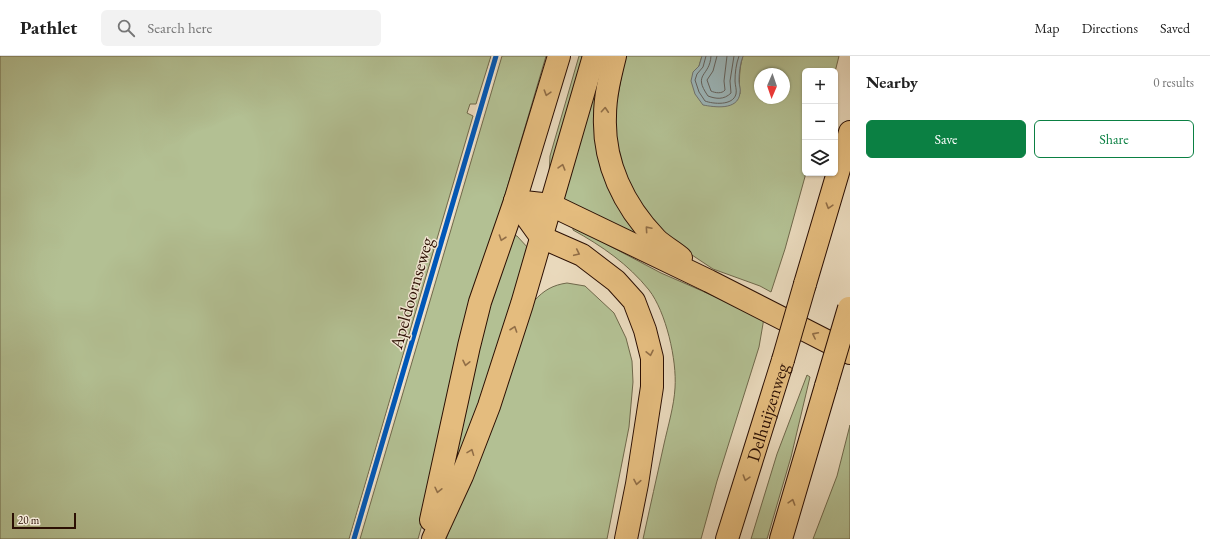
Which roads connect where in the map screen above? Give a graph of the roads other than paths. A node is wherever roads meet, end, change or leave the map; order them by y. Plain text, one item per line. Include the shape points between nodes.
1 (559, 56) edge
2 (594, 56) edge
3 (615, 56) edge
4 (850, 132) edge
5 (515, 201) junction
6 (551, 205) junction
7 (541, 237) junction
8 (709, 282) junction
9 (849, 306) edge
10 (850, 353) edge
11 (427, 539) edge
12 (433, 539) edge
13 (626, 539) edge
14 (727, 539) edge
15 (781, 539) edge

1 -> 5 main road
6 -> 2 main road
8 -> 3 main road via 658,240 634,213 613,173 605,117
4 -> 14 main road, Delhuijzenweg, bridge
5 - 6 main road
5 - 7 main road
5 -> 11 main road via 480,302
6 - 7 main road
6 - 8 main road
12 -> 7 main road via 462,476 489,406
7 -> 13 main road via 582,256 616,281 634,302 645,330 652,358 652,387
10 -> 8 main road
15 -> 9 main road, bridge

